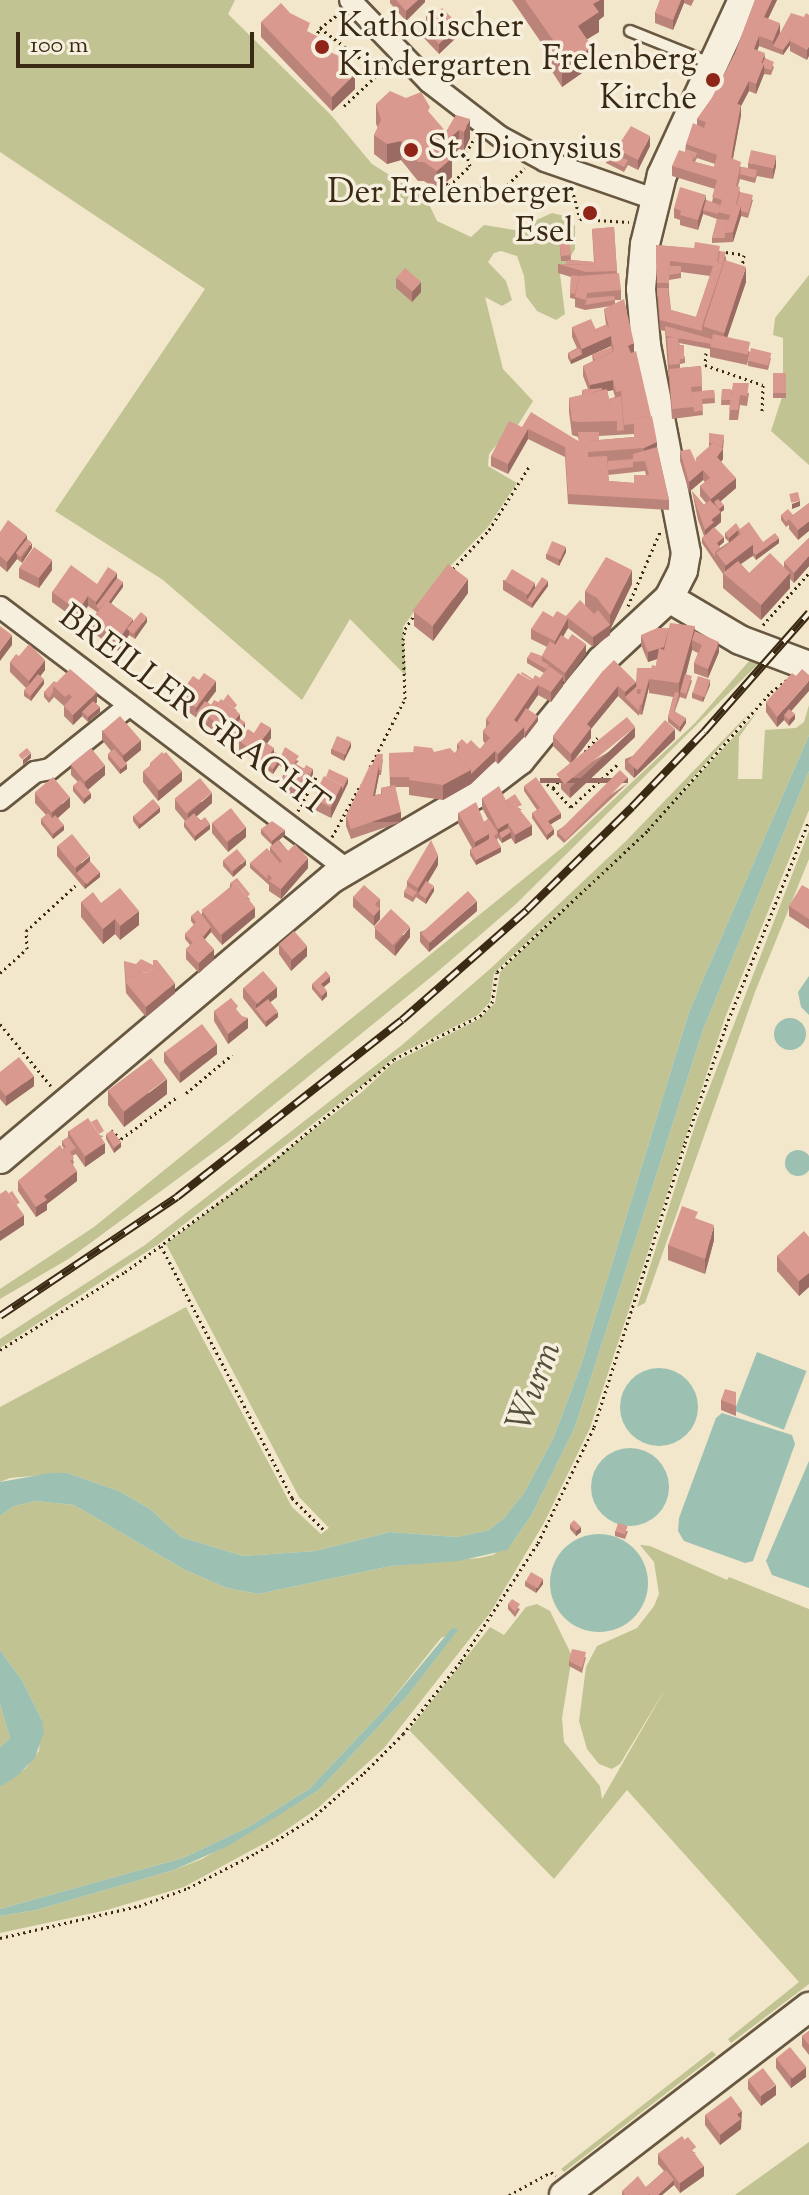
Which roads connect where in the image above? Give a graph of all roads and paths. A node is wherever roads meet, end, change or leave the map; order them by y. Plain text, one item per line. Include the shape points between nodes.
1 (743, 0) edge
2 (351, 1) edge
3 (320, 28) junction
4 (630, 31) dead end
5 (311, 45) edge
6 (401, 53) junction
7 (365, 62) dead end
8 (712, 63) junction
9 (344, 106) dead end
10 (482, 123) junction
11 (528, 165) dead end
12 (577, 173) junction
13 (652, 211) junction
14 (720, 251) edge
15 (740, 276) edge
16 (706, 353) dead end
17 (762, 411) dead end
18 (529, 467) dead end
19 (657, 537) dead end
20 (449, 573) edge
21 (809, 573) edge
22 (669, 598) junction
23 (421, 605) edge
24 (0, 607) edge
25 (630, 635) junction
26 (782, 657) edge
27 (130, 705) junction
28 (597, 738) dead end
29 (619, 763) dead end
30 (317, 776) dead end
31 (547, 784) dead end
32 (553, 788) junction
33 (0, 800) edge
34 (809, 821) edge
35 (287, 823) junction
36 (321, 848) junction
37 (347, 869) junction
38 (75, 886) dead end
39 (0, 973) edge
40 (0, 1024) edge
41 (232, 1055) dead end
42 (186, 1093) dead end
43 (176, 1098) dead end
44 (66, 1104) junction
45 (111, 1130) edge
46 (0, 1159) edge
47 (161, 1246) junction
48 (0, 1350) edge
49 (323, 1529) dead end
50 (0, 1938) edge
51 (809, 2007) edge
52 (566, 2193) edge
53 (509, 2195) edge

1 - 8 main road
2 - 3 path
2 - 6 street
3 - 5 path
3 - 7 path
4 - 8 lane
6 - 9 path
6 - 10 street
8 - 13 main road
10 - 11 path via 466,153 470,166 448,184 503,189
10 - 12 street via 545,161
12 - 13 street
12 - 13 path via 572,190 580,219
13 - 22 main road via 641,289 646,345 686,553
14 - 15 path via 744,255
16 - 17 path via 705,365 763,385
18 - 20 path via 489,530
19 - 25 path via 623,617
21 - 26 path
22 - 25 main road
22 - 26 main road
23 - 36 path via 405,629 405,699 337,831
24 - 27 street, BREILLER GRACHT
25 - 37 main road via 601,661 520,760 474,795
26 - 47 path via 788,679 648,830 497,972 492,1003 480,1016 394,1059 264,1169
27 - 33 street via 50,769 35,772
27 - 35 street, BREILLER GRACHT
28 - 32 path
29 - 32 path via 571,807
30 - 35 path
31 - 32 path
34 - 50 path via 700,1099 594,1427 538,1543 461,1661 403,1734 344,1792 256,1853 139,1906
35 - 36 street, BREILLER GRACHT
36 - 37 street, BREILLER GRACHT
37 - 44 main road
38 - 39 path via 26,931 27,949
40 - 44 path
41 - 42 path
43 - 45 path via 121,1139
44 - 46 main road
47 - 48 path
47 - 49 path via 292,1498
51 - 52 main road
52 - 53 path via 551,2172

